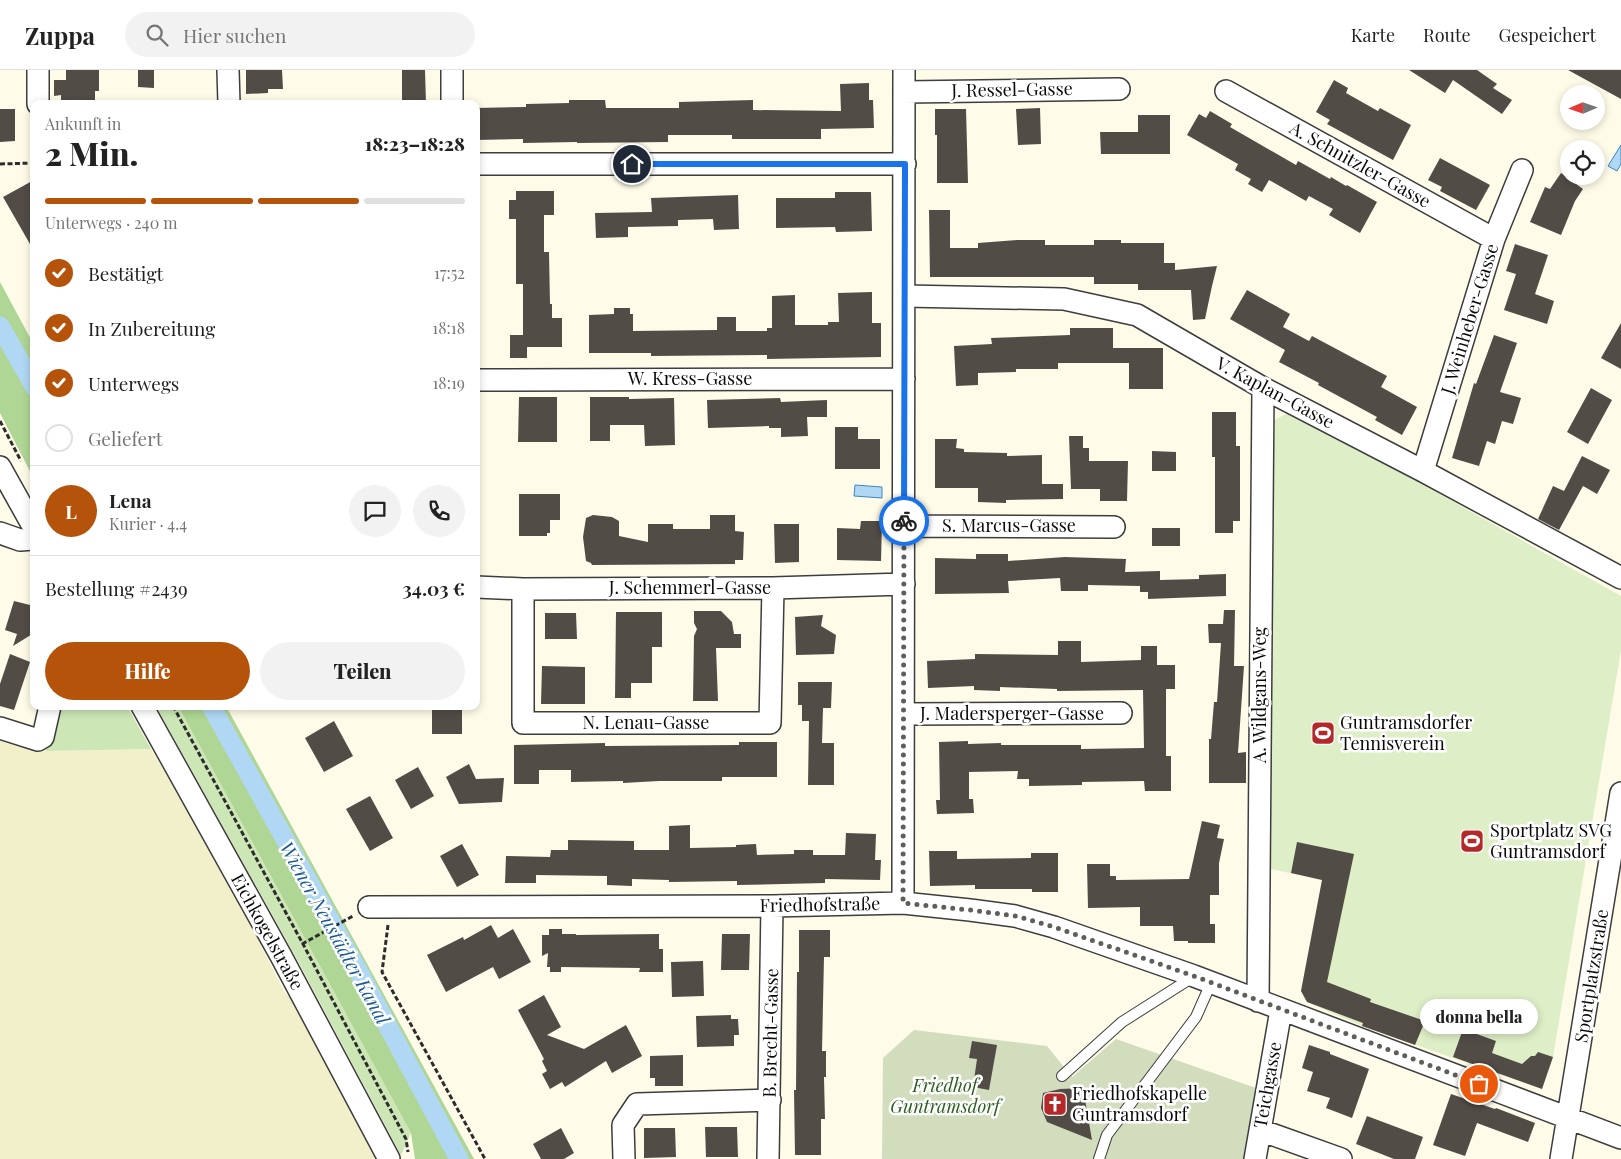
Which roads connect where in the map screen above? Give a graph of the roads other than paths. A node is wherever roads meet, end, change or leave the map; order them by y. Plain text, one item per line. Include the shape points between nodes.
1 (38, 70) edge
2 (228, 70) edge
3 (452, 70) edge
4 (904, 70) edge
5 (1119, 89) dead end
6 (905, 92) junction
7 (1226, 92) dead end
8 (38, 100) edge
9 (229, 100) edge
10 (452, 100) edge
11 (480, 164) edge
12 (905, 164) junction
13 (1522, 170) dead end
14 (1494, 239) junction
15 (904, 296) junction
16 (904, 379) junction
17 (480, 380) edge
18 (1262, 388) junction
19 (0, 467) edge
20 (1423, 471) junction
21 (30, 521) edge
22 (904, 526) junction
23 (1114, 527) dead end
24 (0, 533) edge
25 (30, 539) edge
26 (1621, 578) edge
27 (904, 584) junction
28 (480, 587) edge
29 (773, 588) junction
30 (523, 589) junction
31 (49, 710) edge
32 (144, 710) edge
33 (1121, 713) dead end
34 (904, 714) junction
35 (0, 728) edge
36 (1621, 793) edge
37 (903, 903) junction
38 (772, 906) junction
39 (360, 912) road end
40 (1202, 980) junction
41 (1258, 1001) junction
42 (1281, 1010) junction
43 (1062, 1076) dead end
44 (770, 1100) junction
45 (1569, 1117) junction
46 (1260, 1130) junction
47 (1621, 1138) edge
48 (389, 1159) edge
49 (624, 1159) edge
50 (768, 1159) edge
51 (1098, 1159) edge
52 (1255, 1159) edge
53 (1341, 1159) edge
54 (1561, 1159) edge

1 - 8 street
2 - 9 street
3 - 10 street
4 - 6 street
5 - 6 street, J. Ressel-Gasse
6 - 12 street
7 - 14 street, A. Schnitzler-Gasse
11 - 12 street
12 - 15 street
13 - 14 street, J. Weinheber-Gasse
14 - 20 street, J. Weinheber-Gasse
15 - 16 street
15 - 18 street, V. Kaplan-Gasse via 1064,299 1137,315
16 - 17 street, W. Kress-Gasse
16 - 22 street
18 - 20 street, V. Kaplan-Gasse
18 - 41 street, A. Wildgans-Weg
19 - 21 street
20 - 26 street, V. Kaplan-Gasse
22 - 23 street, S. Marcus-Gasse
22 - 27 street
24 - 25 street via 20,540
27 - 29 street, J. Schemmerl-Gasse
27 - 34 street
28 - 30 street, J. Schemmerl-Gasse
29 - 30 street, J. Schemmerl-Gasse
29 - 30 street, N. Lenau-Gasse via 770,722 750,723 523,723
31 - 35 street via 43,736 38,740
32 - 48 street, Eichkogelstraße
33 - 34 street, J. Madersperger-Gasse
34 - 37 street
36 - 45 street, Sportplatzstraße
37 - 38 street, Friedhofstraße
37 - 40 street, Friedhofstraße via 1016,916
38 - 39 street, Friedhofstraße via 391,907
38 - 44 street, B. Brecht-Gasse
40 - 41 street, Friedhofstraße
40 - 43 lane via 1122,1022
40 - 51 lane via 1196,1017 1107,1135
41 - 42 street, Friedhofstraße
42 - 45 street, Friedhofstraße
42 - 46 street, Teichgasse
44 - 49 street via 637,1104 623,1124
44 - 50 street, B. Brecht-Gasse
45 - 47 street, Friedhofstraße
45 - 54 street, Sportplatzstraße
46 - 52 street, Teichgasse
46 - 53 street

